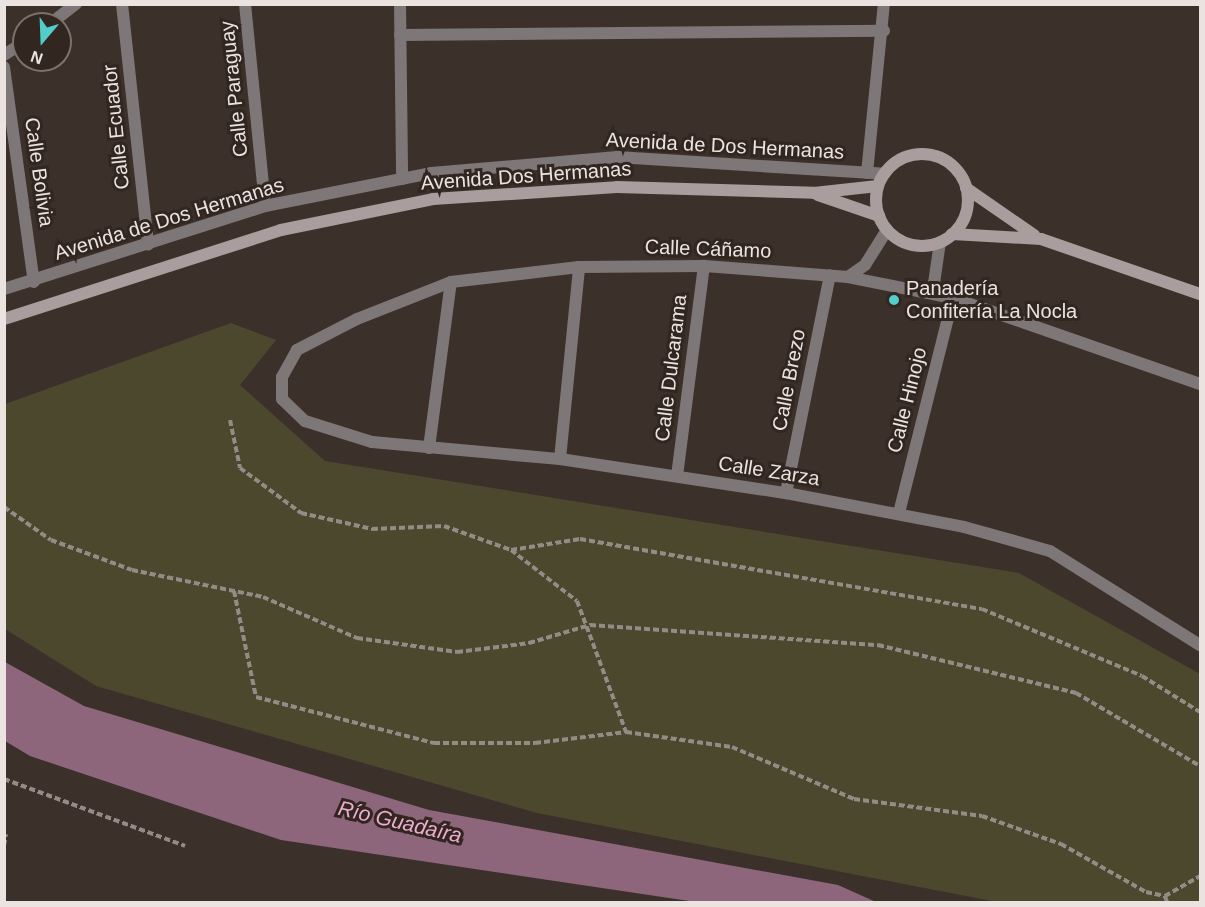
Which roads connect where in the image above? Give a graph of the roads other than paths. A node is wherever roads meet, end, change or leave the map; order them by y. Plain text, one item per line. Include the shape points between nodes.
1 (76, 4) edge
2 (122, 4) edge
3 (245, 4) edge
4 (400, 4) edge
5 (884, 4) edge
6 (66, 10) edge
7 (884, 30) junction
8 (400, 35) junction
9 (4, 67) edge
10 (867, 173) junction
11 (884, 174) junction
12 (402, 178) junction
13 (878, 186) junction
14 (966, 188) junction
15 (814, 193) junction
16 (265, 206) junction
17 (879, 216) junction
18 (887, 230) junction
19 (952, 234) junction
20 (1041, 239) junction
21 (940, 242) junction
22 (148, 245) junction
23 (704, 266) junction
24 (579, 267) junction
25 (830, 274) junction
26 (848, 277) junction
27 (34, 282) junction
28 (451, 282) junction
29 (4, 289) edge
30 (1200, 294) edge
31 (947, 296) junction
32 (4, 319) edge
33 (1200, 384) edge
34 (305, 421) joint
35 (429, 448) junction
36 (560, 459) junction
37 (677, 476) junction
38 (786, 493) junction
39 (899, 513) junction
40 (1200, 645) edge

1 - 6 street
2 - 22 street, Calle Ecuador
3 - 16 street, Calle Paraguay
4 - 8 street
5 - 7 street
7 - 8 street
7 - 10 street
8 - 12 street
9 - 27 street, Calle Bolivia
10 - 11 street, Avenida de Dos Hermanas
10 - 12 street, Avenida de Dos Hermanas via 617,157
11 - 13 main road
11 - 14 main road via 898,161 925,154 951,164
12 - 16 street, Avenida de Dos Hermanas
13 - 15 main road, Avenida Dos Hermanas
13 - 17 main road
14 - 19 main road via 963,221
14 - 20 main road
15 - 17 main road, Avenida Dos Hermanas
15 - 32 main road, Avenida Dos Hermanas via 616,187 433,199 281,230
16 - 22 street, Avenida de Dos Hermanas
17 - 18 main road
18 - 21 main road via 912,244
18 - 26 street via 865,265
19 - 20 main road
19 - 21 main road
20 - 30 main road
21 - 31 street via 934,283
22 - 27 street, Avenida de Dos Hermanas
23 - 24 street, Calle Cáñamo
23 - 25 street, Calle Cáñamo
23 - 37 street, Calle Dulcarama
24 - 28 street, Calle Cáñamo
24 - 36 street
25 - 26 street, Calle Cáñamo
25 - 38 street, Calle Brezo
26 - 31 street, Calle Cáñamo
27 - 29 street, Avenida de Dos Hermanas
28 - 34 street, Calle Cáñamo via 297,350 282,377 282,399
28 - 35 street
31 - 33 street, Calle Cáñamo
31 - 39 street, Calle Hinojo
34 - 35 street, Calle Zarza via 372,442
35 - 36 street, Calle Zarza
36 - 37 street, Calle Zarza
37 - 38 street, Calle Zarza
38 - 39 street, Calle Zarza
39 - 40 street, Calle Zarza via 1050,551

